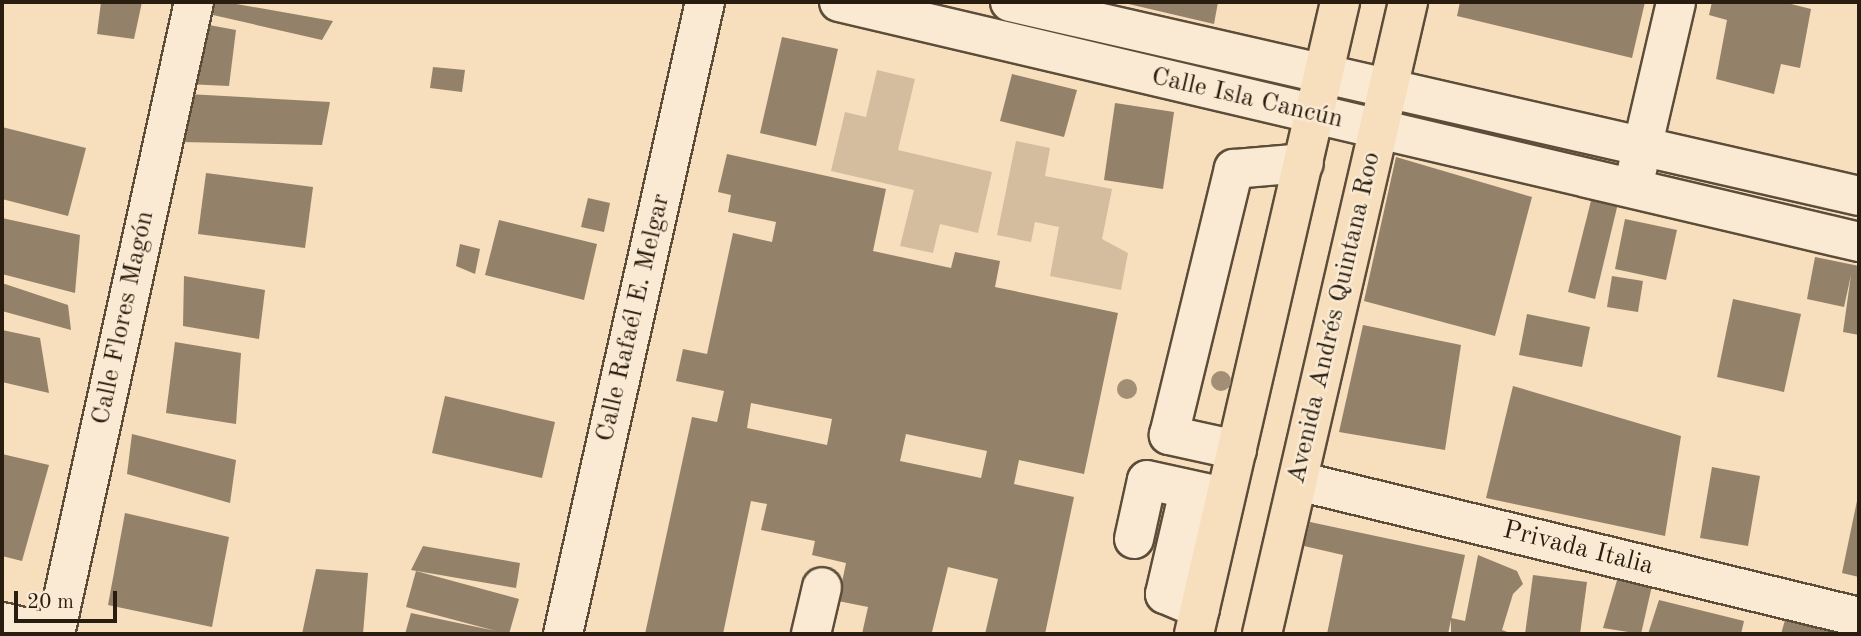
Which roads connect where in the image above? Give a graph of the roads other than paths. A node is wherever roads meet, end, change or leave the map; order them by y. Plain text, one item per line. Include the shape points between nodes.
1 (194, 2) edge
2 (705, 2) edge
3 (839, 2) edge
4 (1010, 2) edge
5 (1340, 2) edge
6 (1408, 2) edge
7 (1676, 2) edge
8 (1065, 8) edge
9 (1323, 76) junction
10 (1388, 90) junction
11 (1314, 115) junction
12 (1378, 130) junction
13 (1643, 145) junction
14 (1304, 163) junction
15 (1633, 190) junction
16 (1859, 196) edge
17 (1859, 242) edge
18 (1237, 450) junction
19 (1298, 481) junction
20 (1189, 491) junction
21 (1226, 497) junction
22 (1134, 539) dead end
23 (822, 587) dead end
24 (1859, 617) edge
25 (2, 622) edge
26 (1197, 622) edge
27 (54, 634) edge
28 (563, 634) edge
29 (811, 634) edge
30 (1262, 634) edge

1 - 27 street, Calle Flores Magón
2 - 28 street, Calle Rafaél E. Melgar
3 - 11 street, Calle Isla Cancún
4 - 8 street, Calle Isla Cancún
5 - 9 main road
6 - 10 main road, Avenida Andrés Quintana Roo
7 - 13 street
8 - 9 street, Calle Isla Cancún
9 - 10 street, Calle Isla Cancún
9 - 11 main road
10 - 12 main road, Avenida Andrés Quintana Roo
10 - 13 street, Calle Isla Cancún
11 - 12 street, Calle Isla Cancún
11 - 14 main road
12 - 15 street, Calle Isla Cancún
12 - 19 main road, Avenida Andrés Quintana Roo
13 - 15 street
13 - 16 street, Calle Isla Cancún
14 - 18 main road
14 - 18 street via 1234,169 1168,435
15 - 17 street, Calle Isla Cancún
18 - 21 main road
19 - 24 street, Privada Italia
19 - 30 main road, Avenida Andrés Quintana Roo
20 - 21 street
20 - 22 street via 1147,480
20 - 26 street via 1165,594
21 - 26 main road
23 - 29 street
25 - 27 street

